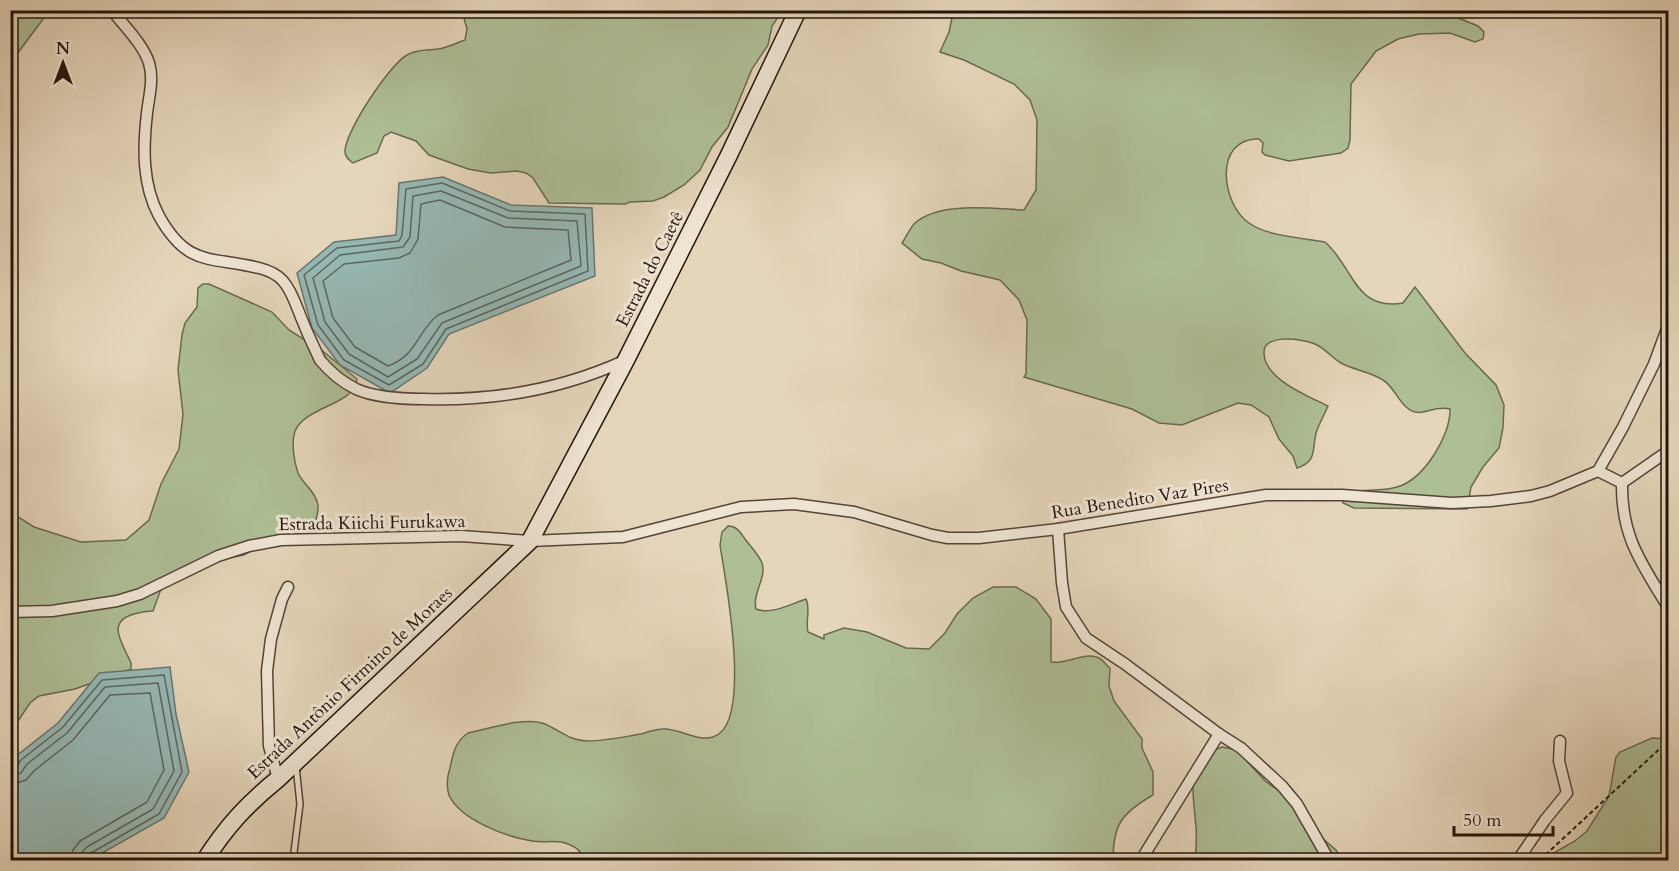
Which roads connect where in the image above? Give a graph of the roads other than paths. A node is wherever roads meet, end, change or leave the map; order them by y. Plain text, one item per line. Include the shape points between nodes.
1 (112, 10) edge
2 (798, 10) edge
3 (1668, 326) edge
4 (626, 360) junction
5 (1668, 451) edge
6 (1598, 471) junction
7 (1622, 483) junction
8 (1058, 530) junction
9 (530, 541) junction
10 (288, 587) dead end
11 (1668, 607) edge
12 (10, 612) edge
13 (1219, 734) junction
14 (1560, 741) dead end
15 (296, 762) junction
16 (278, 779) junction
17 (205, 861) edge
18 (292, 861) edge
19 (1141, 861) edge
20 (1329, 861) edge
21 (1518, 861) edge

1 - 4 street via 149,63 144,166 148,188 167,229 181,246 202,258 262,269 282,280 320,360 356,389 402,399 456,400 505,395 551,387
2 - 4 street, Estrada do Caetê
3 - 6 street via 1654,364
4 - 9 street, Estrada do Caetê
5 - 7 street
6 - 7 street
6 - 8 street, Rua Benedito Vaz Pires via 1550,491 1491,501 1452,503 1342,495 1266,495
7 - 11 street via 1626,527 1636,555
8 - 9 street, Rua Benedito Vaz Pires via 948,538 854,512 794,504 741,507 623,537
8 - 13 street via 1066,607 1086,638
9 - 12 street, Estrada Kiichi Furukawa via 461,536 281,540 218,556 117,601 52,611
9 - 15 street, Estrada Antônio Firmino de Moraes
10 - 16 street via 271,639 267,671 268,746
13 - 19 street
13 - 20 street via 1241,748 1282,786 1297,804
14 - 21 street via 1559,761 1567,794
15 - 16 street, Estrada Antônio Firmino de Moraes
15 - 18 lane via 300,804
16 - 17 street, Estrada Antônio Firmino de Moraes via 228,825

